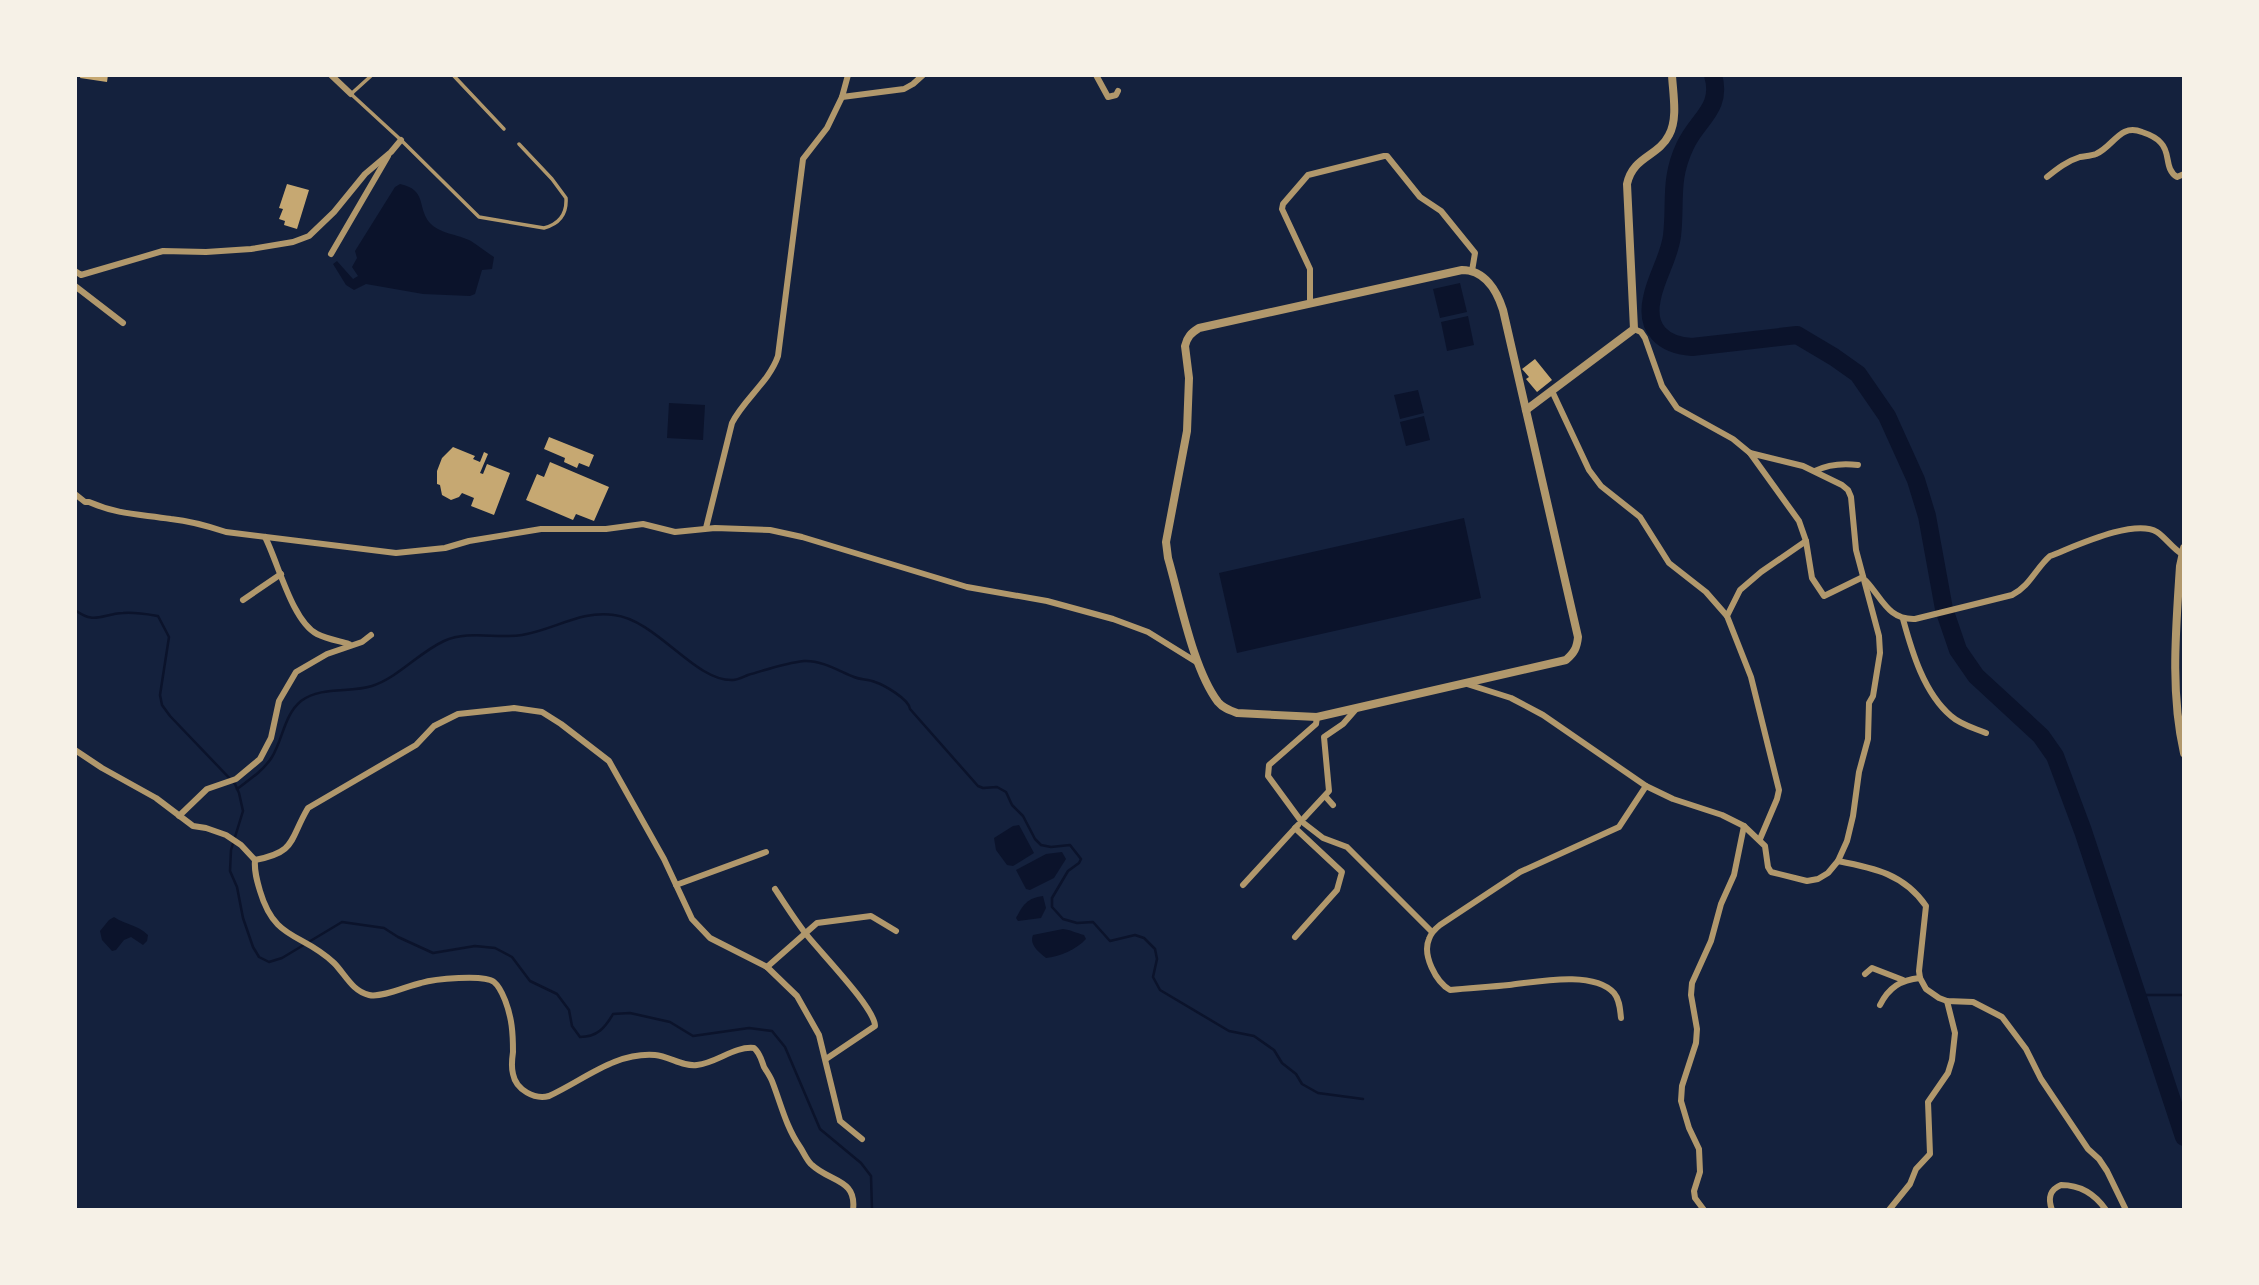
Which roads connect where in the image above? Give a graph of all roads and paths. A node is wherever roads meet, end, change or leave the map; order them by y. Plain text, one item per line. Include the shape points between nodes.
1 (331, 75) edge
2 (372, 75) edge
3 (453, 75) edge
4 (848, 75) edge
5 (923, 75) edge
6 (1096, 75) edge
7 (1672, 75) edge
8 (1118, 91) dead end
9 (351, 94) junction
10 (842, 97) junction
11 (505, 129) dead end
12 (401, 140) junction
13 (519, 144) dead end
14 (391, 152) junction
15 (2184, 174) edge
16 (2047, 177) dead end
17 (331, 254) dead end
18 (75, 271) edge
19 (1472, 271) junction
20 (75, 286) edge
21 (1310, 303) junction
22 (123, 323) dead end
23 (1633, 329) junction
24 (1552, 391) junction
25 (1526, 410) junction
26 (1750, 453) junction
27 (1858, 465) dead end
28 (1815, 471) junction
29 (75, 494) edge
30 (706, 528) junction
31 (265, 537) junction
32 (1806, 541) junction
33 (2183, 551) edge
34 (2180, 566) junction
35 (281, 573) junction
36 (1864, 578) junction
37 (2184, 578) edge
38 (243, 600) dead end
39 (1727, 616) junction
40 (1903, 618) junction
41 (371, 635) dead end
42 (351, 645) junction
43 (1198, 663) junction
44 (1467, 684) junction
45 (1357, 708) junction
46 (1317, 717) junction
47 (1986, 733) dead end
48 (75, 750) edge
49 (2184, 753) edge
50 (1646, 786) junction
51 (1325, 796) junction
52 (1333, 805) dead end
53 (179, 816) junction
54 (1299, 823) junction
55 (1744, 826) junction
56 (1760, 839) junction
57 (766, 852) dead end
58 (256, 860) junction
59 (1838, 861) junction
60 (676, 885) junction
61 (1243, 885) dead end
62 (775, 889) dead end
63 (896, 931) dead end
64 (1432, 932) junction
65 (805, 933) junction
66 (1295, 937) dead end
67 (767, 967) junction
68 (1865, 974) dead end
69 (1920, 978) junction
70 (1903, 980) junction
71 (1947, 1001) junction
72 (1880, 1005) dead end
73 (1621, 1018) dead end
74 (826, 1059) junction
75 (862, 1139) dead end
76 (853, 1210) edge
77 (1704, 1210) edge
78 (1889, 1210) edge
79 (2052, 1210) edge
80 (2106, 1210) edge
81 (2126, 1210) edge

1 - 9 street
2 - 9 lane
3 - 11 lane
4 - 10 street
5 - 10 street via 904,89
6 - 8 street via 1108,97
7 - 23 street via 1674,120 1669,135 1635,164 1627,184
9 - 12 lane
10 - 30 street via 827,128 803,159 778,356 732,423
12 - 13 lane via 479,217 552,226 564,215 563,191
12 - 14 street
14 - 17 street
14 - 18 street via 309,236 251,249 163,251 81,275
15 - 16 street via 2172,174 2161,142 2136,129 2122,132 2096,154 2068,162
19 - 21 street
19 - 21 street via 1475,253 1441,211 1420,197 1384,156 1308,175 1283,204 1310,269
19 - 25 street via 1484,277 1501,303
20 - 22 street
21 - 43 street via 1199,328 1187,339 1187,431 1166,541
23 - 24 street
23 - 26 street via 1645,338 1662,386 1677,408
24 - 25 street
24 - 39 street via 1601,486 1640,517 1669,563 1706,592
25 - 44 street via 1577,646 1566,660
26 - 28 street
26 - 32 street via 1799,520
27 - 28 street
28 - 36 street via 1848,490
29 - 31 street via 116,513
30 - 31 street via 675,532 643,523 541,529 396,553
30 - 43 street via 770,530 802,537 967,587 1113,619 1148,632
31 - 35 street
32 - 36 street via 1812,578 1824,596
32 - 39 street via 1740,590
33 - 34 street
33 - 40 street via 2156,532 2123,529 2050,556 2012,595
34 - 37 street
34 - 49 street via 2175,684
35 - 38 street
35 - 42 street via 295,609 315,634
36 - 40 street via 1887,609
36 - 59 street via 1880,653 1869,703 1868,739 1847,841
39 - 56 street via 1751,677 1779,790
40 - 47 street via 1920,670 1940,704 1951,716
41 - 42 street
42 - 53 street via 296,672 279,701 271,738 260,759 236,779 207,789
43 - 46 street via 1218,702 1227,709
44 - 45 street
44 - 50 street via 1511,698 1543,715
45 - 46 street
45 - 51 street via 1324,737 1329,791
46 - 64 street via 1316,724 1269,765 1268,776 1301,821 1323,838 1347,847
48 - 53 street
50 - 55 street
50 - 64 street via 1619,827 1520,872
51 - 52 street
51 - 54 street
53 - 58 street via 193,826 226,835
54 - 61 street
54 - 66 street via 1342,872 1337,890
55 - 56 street
55 - 77 street via 1734,875 1692,983 1696,1043 1681,1101 1699,1149 1700,1172 1694,1191
56 - 59 street via 1770,872 1807,881 1828,873
57 - 60 street
58 - 60 street via 275,856 291,845 308,808 416,746 434,726 458,714 514,708 542,712 609,761
58 - 76 street via 254,869 268,913 280,928 334,963 349,982 368,995 425,982 485,978 495,983 512,1018 514,1077 523,1089 541,1098 625,1059 654,1055 695,1066 754,1048 794,1139 810,1164 852,1192
59 - 69 street via 1875,869 1902,881 1919,896 1926,906
60 - 67 street via 692,919 710,938
62 - 65 street
63 - 65 street via 871,916 817,923
64 - 73 street via 1427,945 1430,961 1437,979 1450,990 1579,979 1613,992
65 - 67 street
65 - 74 street via 875,1020 875,1026
67 - 74 street via 797,996 819,1035
68 - 70 street via 1872,968
69 - 70 street
69 - 71 street via 1926,989
70 - 72 street
71 - 78 street via 1955,1034 1948,1073 1928,1102 1930,1154
71 - 81 street via 1973,1002 2002,1017 2026,1049 2040,1079 2107,1171
74 - 75 street via 841,1121
79 - 80 street via 2052,1190 2061,1185 2082,1188

